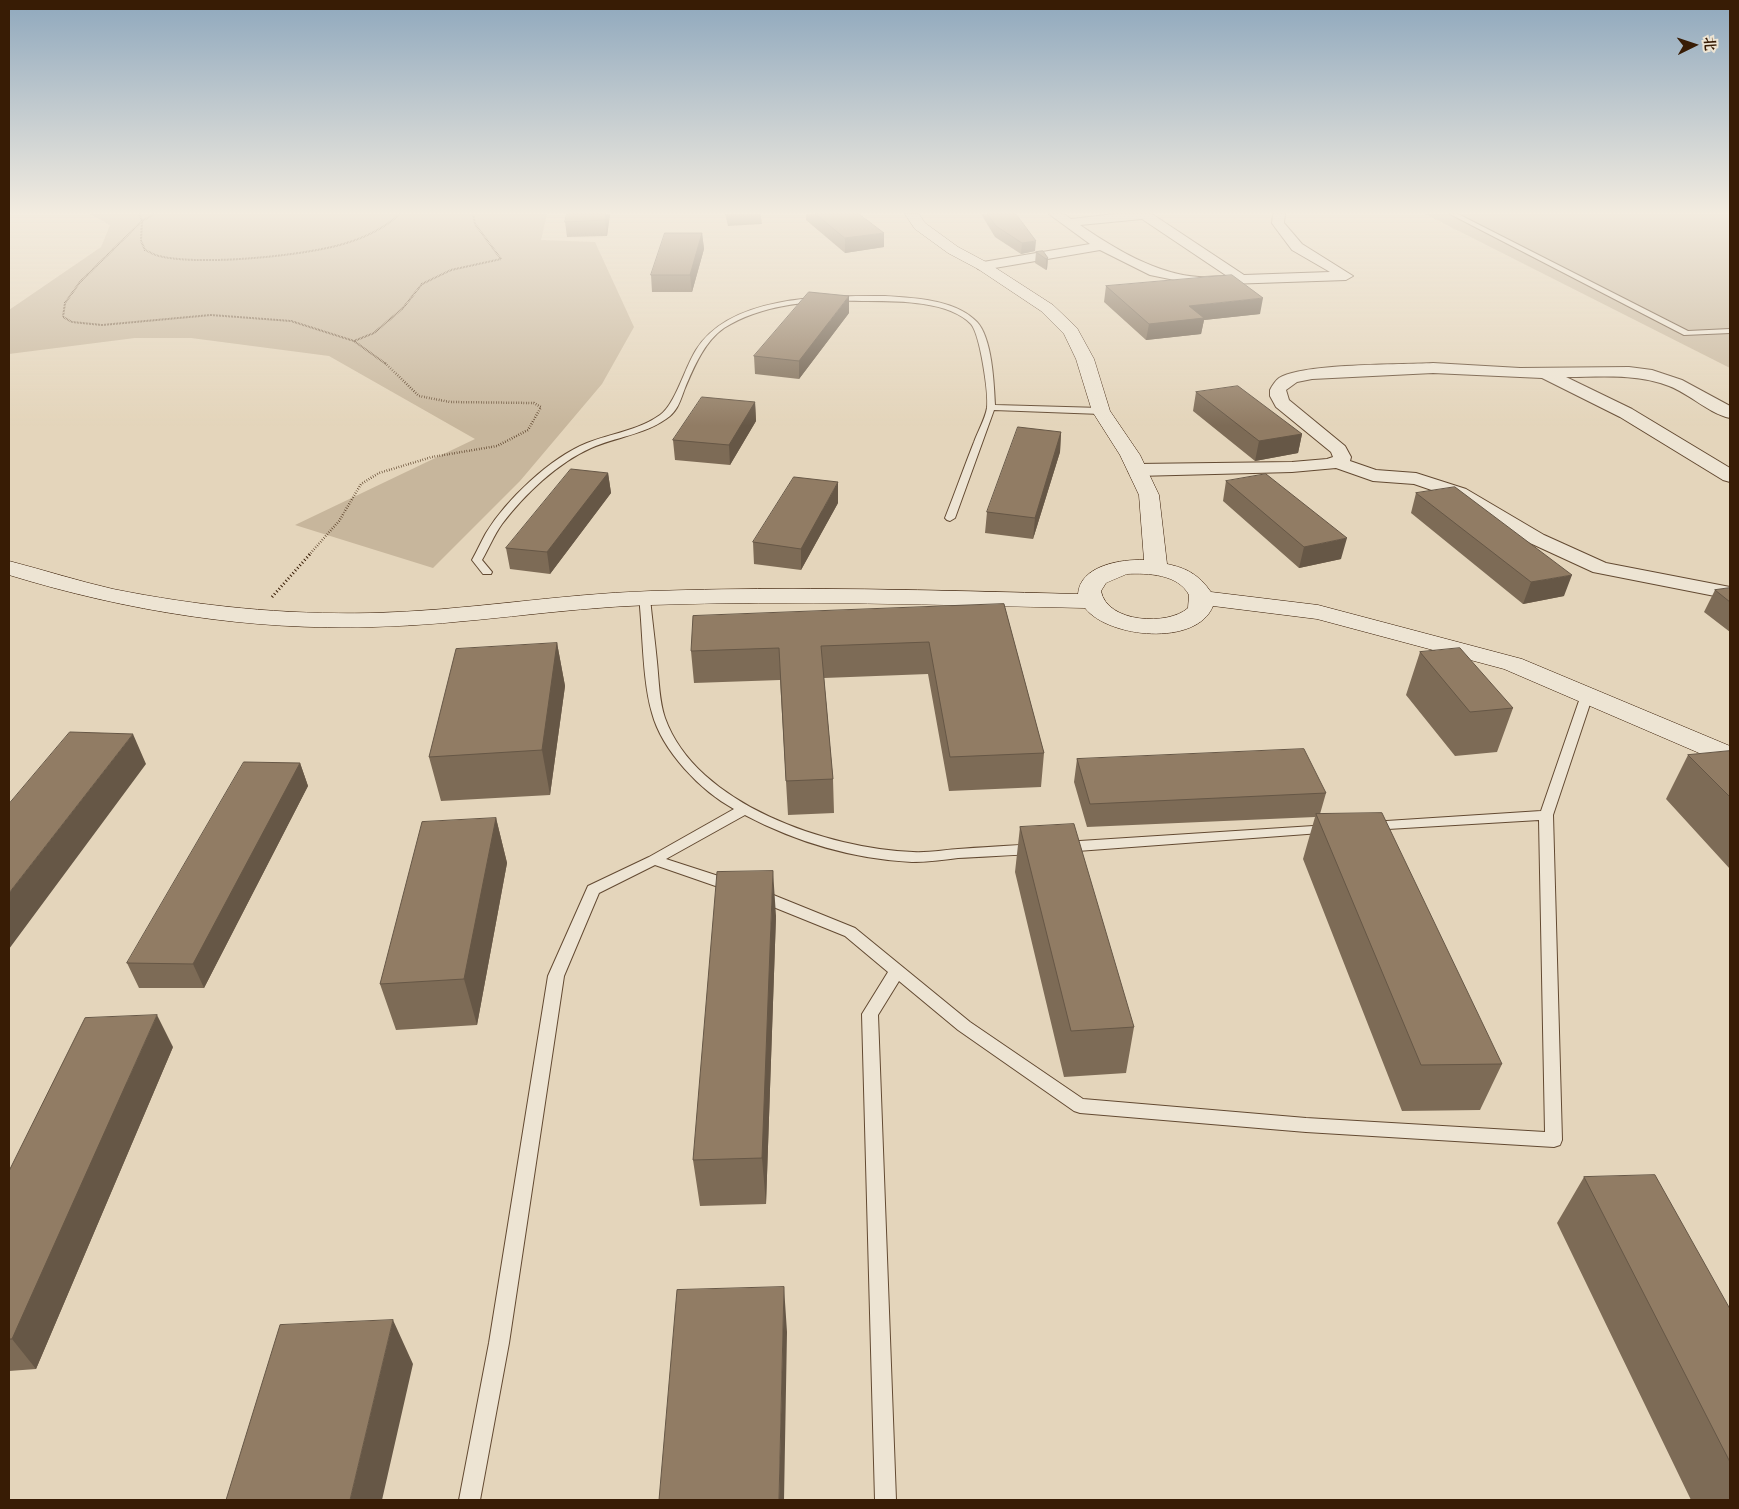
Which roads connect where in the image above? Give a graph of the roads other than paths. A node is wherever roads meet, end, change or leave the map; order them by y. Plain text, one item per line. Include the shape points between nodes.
1 (1011, 284) edge
2 (1590, 284) edge
3 (1730, 331) edge
4 (1544, 373) junction
5 (991, 407) junction
6 (1101, 411) junction
7 (1730, 413) edge
8 (1336, 462) junction
9 (1137, 470) junction
10 (1730, 476) edge
11 (950, 518) dead end
12 (9, 568) edge
13 (1156, 568) junction
14 (487, 572) dead end
15 (1730, 593) edge
16 (645, 598) junction
17 (1202, 598) junction
18 (1092, 601) junction
19 (1587, 695) junction
20 (1730, 756) edge
21 (745, 809) junction
22 (1546, 815) junction
23 (1359, 827) edge
24 (1339, 828) edge
25 (654, 860) junction
26 (897, 971) junction
27 (469, 1500) edge
28 (885, 1500) edge

1 - 6 street via 1047,308 1071,332 1085,359
2 - 3 lane via 1687,334
4 - 7 street via 1620,372 1652,376 1676,383
4 - 8 street via 1433,368 1312,374 1284,382 1277,390 1278,399 1340,450 1342,456
4 - 10 street via 1626,414
5 - 6 lane
5 - 11 lane
5 - 14 lane via 989,372 977,328 968,317 950,308 900,299 836,300 786,304 738,317 712,334 690,365 672,410 648,428 588,446 558,465 517,501 492,532 478,560
6 - 9 street
8 - 9 street via 1292,467
8 - 15 street via 1373,476 1416,479 1459,492 1537,539 1600,568
9 - 13 street via 1149,495
12 - 16 street via 55,583 128,600 255,616 396,620
13 - 17 street via 1182,577 1195,587
13 - 18 street via 1127,567 1104,573 1090,585
16 - 18 street via 760,594
16 - 21 lane via 656,707 670,742 698,776
17 - 18 street via 1198,613 1189,619 1178,624 1157,626 1120,621
17 - 19 street via 1318,612 1514,664
19 - 20 street
19 - 22 lane
21 - 24 lane via 805,836 876,853 914,857
21 - 25 lane
22 - 23 lane
22 - 26 lane via 1554,1140 1306,1125 1080,1106 964,1026
25 - 26 lane via 770,899 850,932
25 - 27 lane via 593,890 556,976 499,1343
26 - 28 lane via 870,1014

